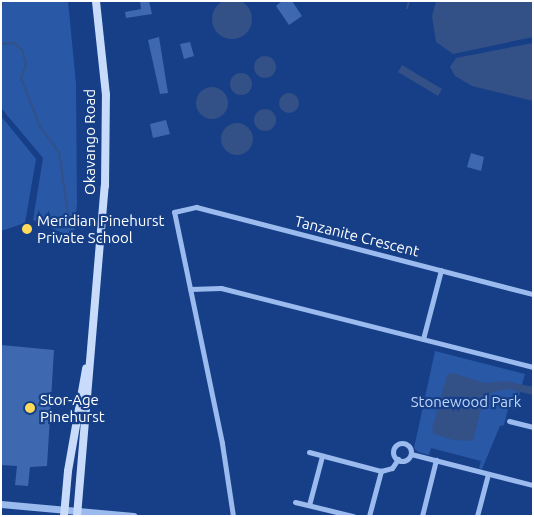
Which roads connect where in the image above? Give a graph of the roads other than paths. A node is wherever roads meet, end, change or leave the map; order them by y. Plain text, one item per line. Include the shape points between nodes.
1 (96, 1) edge
2 (441, 270) junction
3 (190, 289) junction
4 (533, 294) edge
5 (423, 339) junction
6 (92, 342) junction
7 (533, 367) edge
8 (509, 421) dead end
9 (533, 427) edge
10 (309, 452) dead end
11 (411, 454) junction
12 (322, 456) junction
13 (398, 459) junction
14 (436, 460) junction
15 (381, 471) junction
16 (488, 474) junction
17 (533, 485) edge
18 (296, 502) dead end
19 (1, 504) edge
20 (309, 505) junction
21 (64, 513) edge
22 (78, 513) edge
23 (133, 516) edge
24 (233, 516) edge
25 (353, 516) edge
26 (369, 516) edge
27 (422, 516) edge
28 (477, 516) edge

1 - 6 main road, Okavango Road via 106,95 105,186
2 - 3 street, Tanzanite Crescent via 196,207 174,212
2 - 4 street, Tanzanite Crescent
2 - 5 street
3 - 5 street via 221,288
3 - 24 street via 234,503
5 - 7 street
6 - 21 main road, Okavango Road via 82,387
6 - 22 main road, Okavango Road
8 - 9 street
10 - 12 street
11 - 13 street via 407,459
11 - 13 street via 406,444 398,444 394,451
11 - 14 street
12 - 15 street
12 - 20 street
13 - 15 street via 392,468
14 - 16 street
14 - 27 street
15 - 26 street
16 - 17 street
16 - 28 street
18 - 20 street
19 - 21 street
20 - 25 street
21 - 22 street
22 - 23 street

